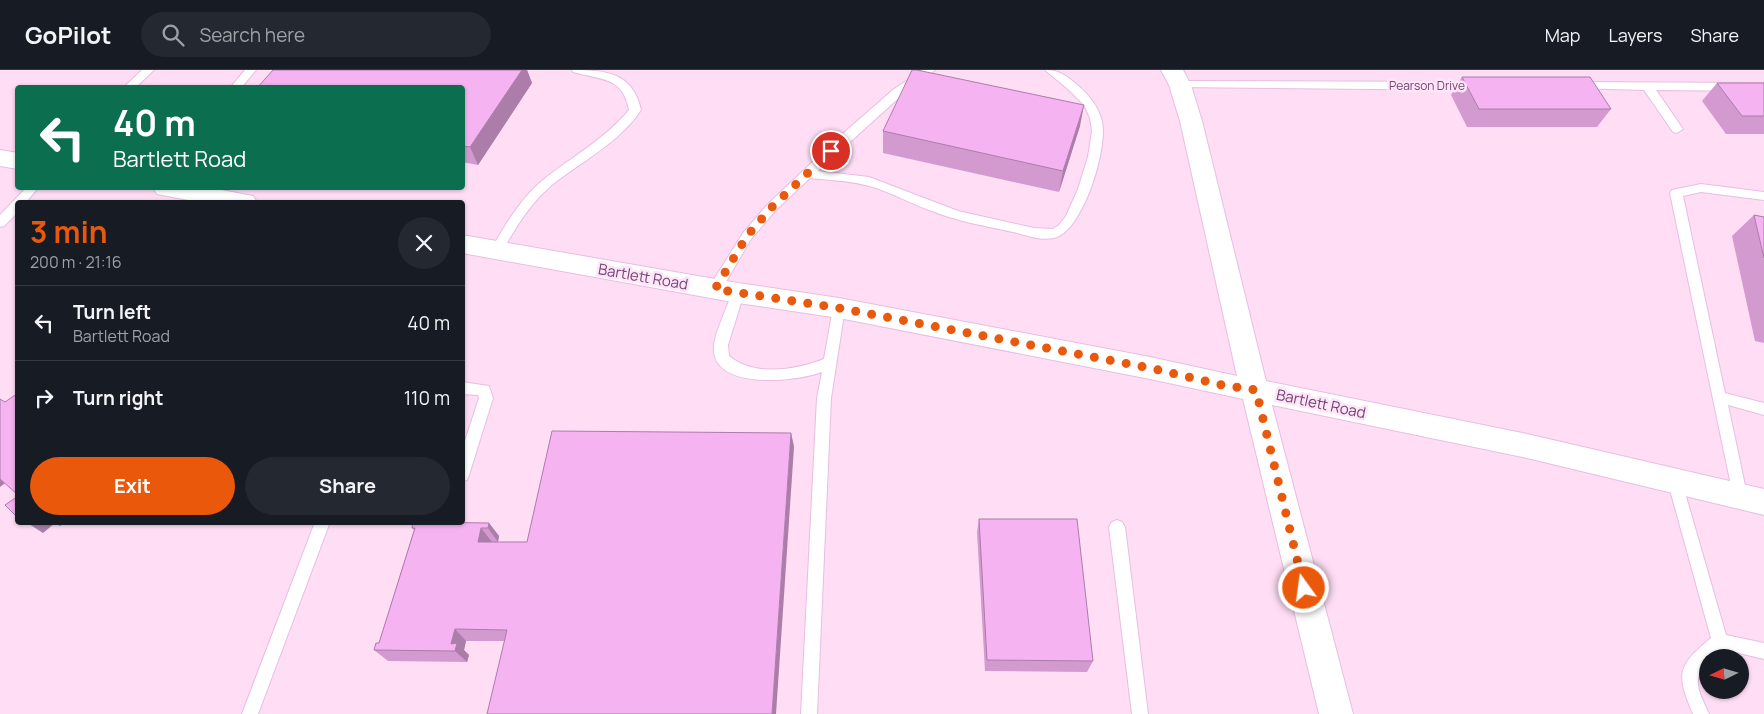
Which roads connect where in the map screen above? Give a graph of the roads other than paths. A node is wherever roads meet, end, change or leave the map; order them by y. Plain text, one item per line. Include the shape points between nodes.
1 (148, 70) edge
2 (251, 70) edge
3 (577, 70) edge
4 (930, 70) edge
5 (1050, 70) edge
6 (1176, 78) edge
7 (131, 85) edge
8 (238, 85) edge
9 (1490, 86) edge
10 (1569, 86) edge
11 (1648, 87) junction
12 (1764, 87) edge
13 (1677, 129) dead end
14 (0, 158) edge
15 (15, 160) edge
16 (806, 174) junction
17 (30, 190) edge
18 (176, 190) edge
19 (1764, 196) edge
20 (21, 200) edge
21 (234, 200) edge
22 (15, 206) edge
23 (0, 223) edge
24 (465, 245) edge
25 (496, 250) junction
26 (726, 291) junction
27 (839, 308) junction
28 (829, 363) junction
29 (465, 388) edge
30 (1256, 390) junction
31 (1719, 397) junction
32 (1764, 409) edge
33 (465, 465) edge
34 (1674, 479) junction
35 (1752, 498) edge
36 (322, 525) edge
37 (1117, 527) dead end
38 (1720, 641) junction
39 (1764, 651) edge
40 (250, 714) edge
41 (809, 714) edge
42 (1140, 714) edge
43 (1336, 714) edge
44 (1701, 714) edge

1 - 7 lane
2 - 8 lane
3 - 25 lane via 617,79 634,95 635,110 607,141 546,184 518,215
4 - 16 lane via 898,92
5 - 16 lane via 1080,93 1092,108 1098,134 1081,198 1070,222 1058,233 1039,234 944,211 877,184
6 - 9 lane, Pearson Drive
6 - 30 street via 1190,121
10 - 11 lane
11 - 12 lane
11 - 13 lane
14 - 15 street
16 - 26 lane via 747,236
17 - 20 lane
18 - 21 street
19 - 31 lane via 1701,188 1676,193
22 - 23 lane
24 - 25 street, Bartlett Road
25 - 26 street, Bartlett Road
26 - 27 street, Bartlett Road
26 - 28 lane via 721,346 723,359 736,370 761,375 793,373 806,372
27 - 28 lane
27 - 30 street, Bartlett Road
28 - 41 lane via 824,398
29 - 33 lane via 484,390 486,398
30 - 34 street, Bartlett Road
30 - 43 street
31 - 32 lane
31 - 35 lane
34 - 35 street, Bartlett Road
34 - 38 lane
36 - 40 lane
37 - 42 lane
38 - 39 lane
38 - 44 lane via 1691,666 1688,677

